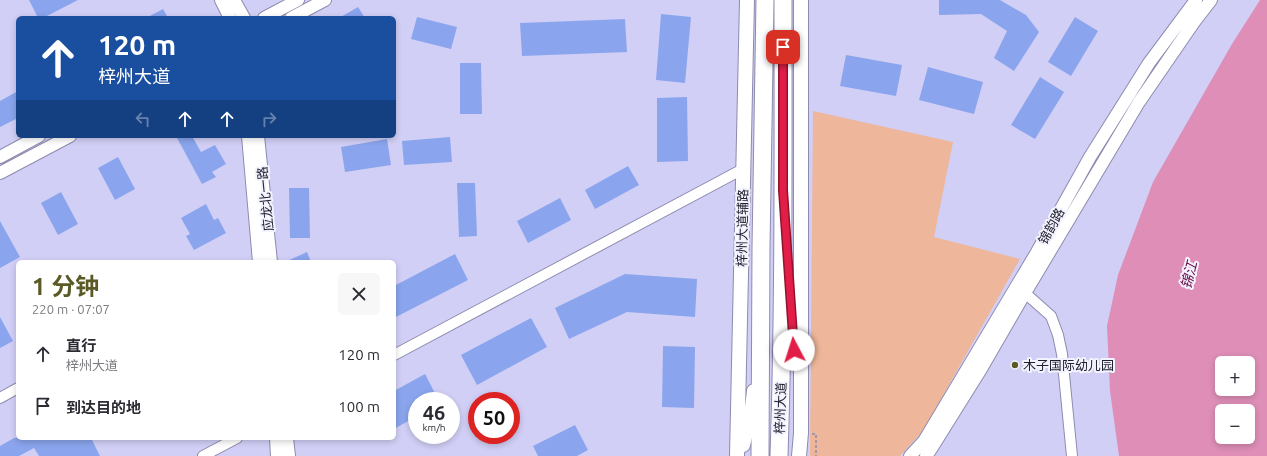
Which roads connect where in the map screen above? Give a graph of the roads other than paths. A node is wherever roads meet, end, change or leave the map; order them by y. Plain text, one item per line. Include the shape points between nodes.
1 (221, 0) edge
2 (234, 0) edge
3 (298, 0) edge
4 (325, 0) edge
5 (746, 0) edge
6 (765, 0) edge
7 (783, 0) edge
8 (801, 0) edge
9 (1196, 0) edge
10 (1211, 0) edge
11 (229, 16) edge
12 (243, 16) edge
13 (268, 16) edge
14 (295, 16) edge
15 (36, 138) edge
16 (66, 138) edge
17 (248, 138) edge
18 (258, 138) edge
19 (0, 157) edge
20 (743, 170) junction
21 (0, 173) edge
22 (783, 190) junction
23 (260, 260) edge
24 (260, 260) edge
25 (1025, 293) junction
26 (761, 341) junction
27 (396, 354) edge
28 (16, 389) edge
29 (0, 398) edge
30 (800, 419) junction
31 (233, 440) edge
32 (276, 440) edge
33 (287, 440) edge
34 (203, 456) edge
35 (277, 456) edge
36 (289, 456) edge
37 (737, 456) edge
38 (740, 456) edge
39 (760, 456) edge
40 (779, 456) edge
41 (799, 456) edge
42 (910, 456) edge
43 (926, 456) edge
44 (1072, 456) edge

1 - 11 street
2 - 12 street
3 - 13 street
4 - 14 street
5 - 20 main road, 梓州大道辅路
6 - 26 highway, 梓州大道
7 - 22 highway, 梓州大道
8 - 30 main road
9 - 42 street, 锦韵路 via 1149,63 1090,157 924,441
10 - 25 street, 锦韵路 via 1139,102
15 - 19 street
16 - 21 street
17 - 23 street, 应龙北一路
18 - 24 street, 应龙北一路
20 - 27 street
20 - 37 main road, 梓州大道辅路
22 - 30 main road
22 - 40 highway, 梓州大道
25 - 43 street, 锦韵路
25 - 44 street via 1051,316 1058,335
26 - 38 main road via 752,408
26 - 39 highway, 梓州大道
28 - 29 street
30 - 41 main road
31 - 34 street
32 - 35 street
33 - 36 street

